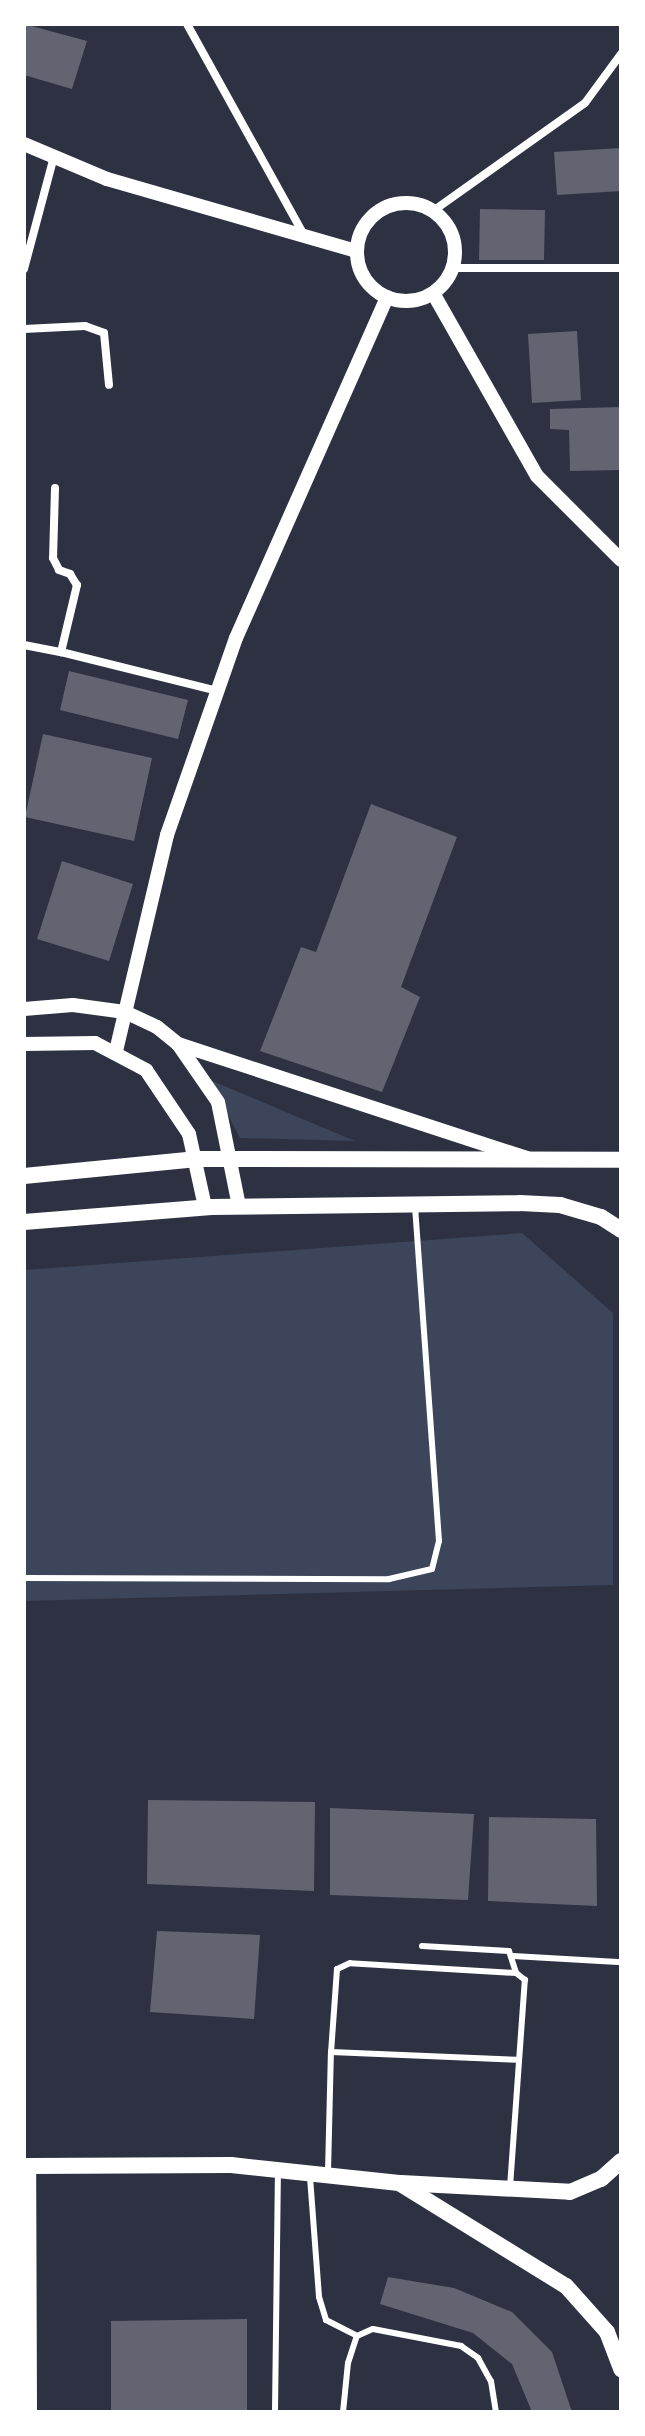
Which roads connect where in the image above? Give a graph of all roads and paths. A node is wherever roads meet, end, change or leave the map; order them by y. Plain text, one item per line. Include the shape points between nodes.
1 (187, 24) edge
2 (621, 54) edge
3 (24, 144) edge
4 (54, 156) junction
5 (433, 211) junction
6 (306, 237) junction
7 (357, 251) junction
8 (452, 268) junction
9 (621, 268) edge
10 (24, 269) edge
11 (433, 293) junction
12 (387, 297) junction
13 (24, 329) edge
14 (109, 385) dead end
15 (55, 488) dead end
16 (621, 560) edge
17 (24, 645) edge
18 (61, 652) junction
19 (217, 691) junction
20 (24, 1009) edge
21 (125, 1012) junction
22 (24, 1044) edge
23 (178, 1044) junction
24 (116, 1051) junction
25 (233, 1158) junction
26 (197, 1159) junction
27 (531, 1159) junction
28 (621, 1160) edge
29 (24, 1176) edge
30 (415, 1204) junction
31 (239, 1206) junction
32 (205, 1207) junction
33 (24, 1222) edge
34 (621, 1230) edge
35 (24, 1578) edge
36 (422, 1946) dead end
37 (513, 1956) junction
38 (618, 1962) dead end
39 (516, 1973) junction
40 (331, 2052) junction
41 (518, 2060) junction
42 (621, 2161) edge
43 (26, 2166) edge
44 (278, 2170) junction
45 (310, 2173) junction
46 (328, 2176) junction
47 (399, 2183) junction
48 (510, 2189) junction
49 (357, 2336) junction
50 (621, 2369) edge
51 (29, 2412) edge
52 (275, 2412) edge
53 (343, 2412) edge
54 (496, 2412) edge

1 - 6 street
2 - 5 street via 585,103
3 - 4 street
4 - 6 street via 107,179
4 - 10 street
5 - 7 street via 401,203 386,207 362,229
5 - 8 street via 452,236
6 - 7 street
7 - 12 street via 363,276
8 - 9 street
8 - 11 street
11 - 12 street via 418,299
11 - 16 street via 537,476
12 - 19 street
13 - 14 street via 85,326 104,333
15 - 18 street via 53,558 77,585
17 - 18 street
18 - 19 street
19 - 21 street via 167,835
20 - 21 street via 73,1005
21 - 23 street
21 - 24 street
22 - 24 street via 95,1043
23 - 25 street via 218,1102
23 - 27 street
24 - 26 street via 146,1070 169,1097
25 - 26 main road
25 - 27 main road
25 - 31 street
26 - 29 main road
26 - 32 street
27 - 28 main road
30 - 31 main road
30 - 34 main road via 560,1205 601,1217
30 - 35 lane via 439,1541 432,1569 389,1579
31 - 32 main road
32 - 33 main road
36 - 37 lane via 496,1948
37 - 38 lane
37 - 39 lane
39 - 40 lane via 350,1963 337,1969
39 - 41 lane via 528,1990
40 - 41 lane
40 - 46 lane
41 - 48 lane
42 - 48 main road via 601,2179 570,2192
43 - 44 main road
43 - 51 main road
44 - 45 main road
44 - 52 lane
45 - 46 main road
45 - 49 lane via 319,2297 326,2320
46 - 47 main road
47 - 48 main road
47 - 50 main road via 566,2286 607,2332
49 - 53 lane
49 - 54 lane via 373,2329 461,2346 478,2358 491,2381

